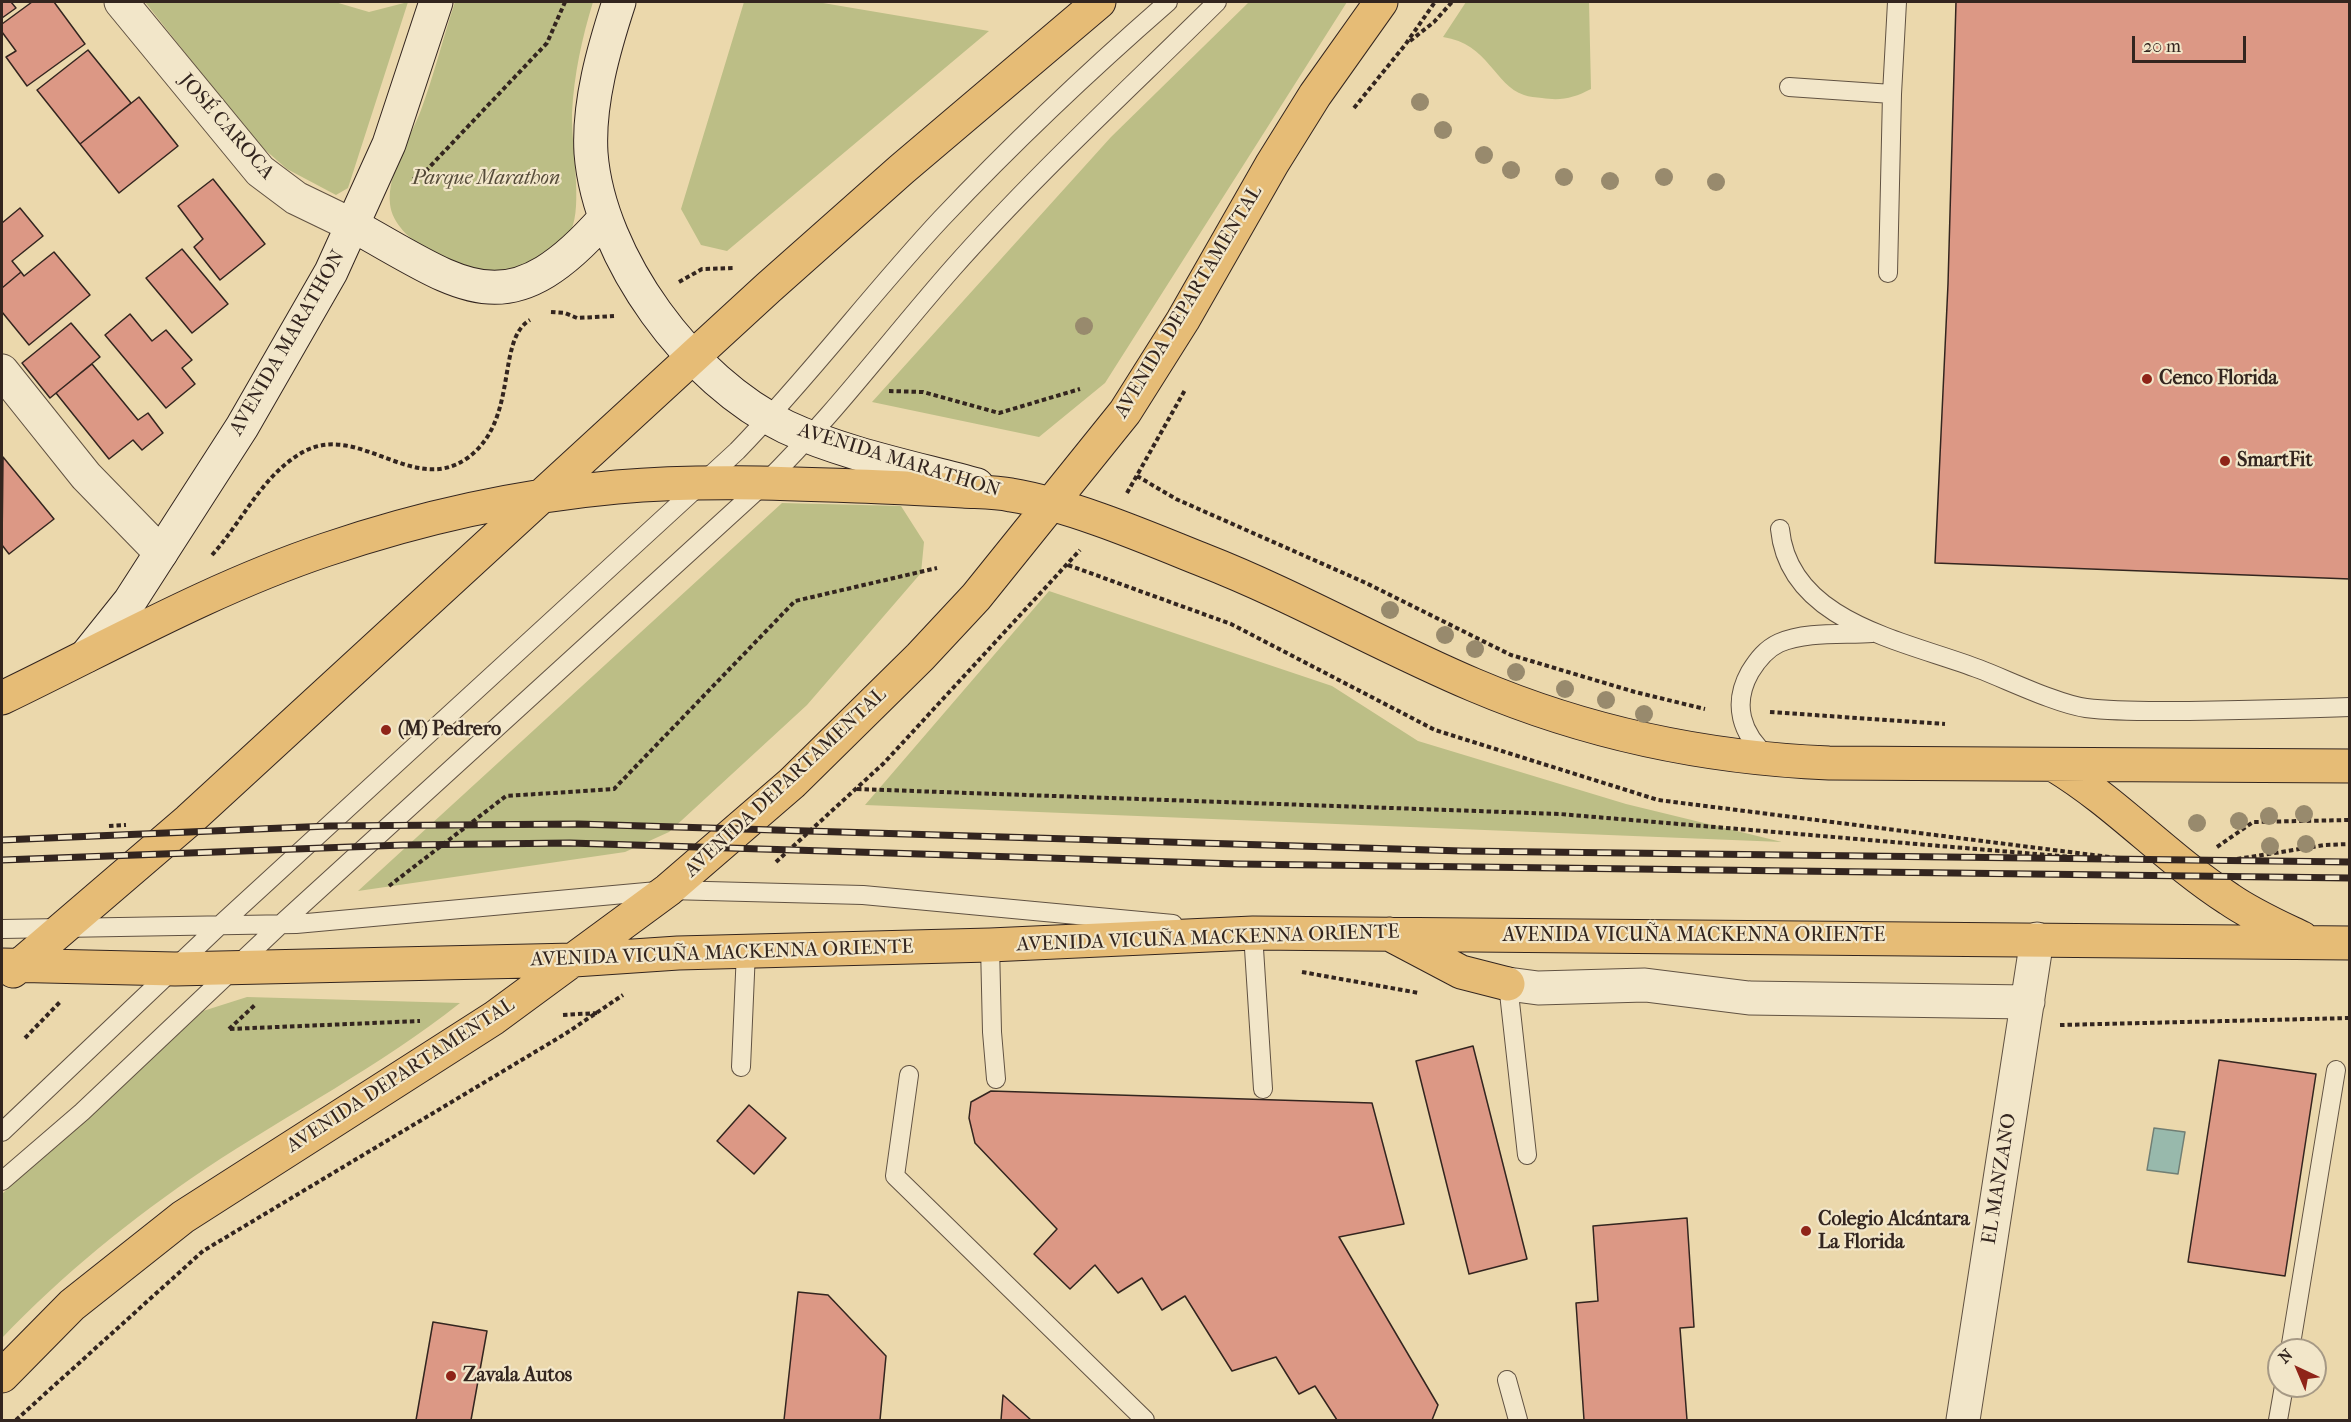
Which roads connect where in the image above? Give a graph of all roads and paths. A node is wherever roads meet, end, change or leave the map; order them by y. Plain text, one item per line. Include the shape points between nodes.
1 (121, 2) edge
2 (436, 2) edge
3 (565, 2) edge
4 (619, 2) edge
5 (1099, 2) edge
6 (1168, 2) edge
7 (1217, 2) edge
8 (1381, 2) edge
9 (1435, 2) edge
10 (1452, 2) edge
11 (1897, 2) edge
12 (1790, 87) dead end
13 (1892, 94) junction
14 (369, 192) junction
15 (604, 219) junction
16 (354, 226) junction
17 (1888, 273) dead end
18 (768, 288) junction
19 (649, 300) junction
20 (546, 313) dead end
21 (533, 318) dead end
22 (692, 355) junction
23 (2, 371) edge
24 (1080, 388) dead end
25 (889, 391) dead end
26 (769, 418) junction
27 (813, 436) junction
28 (1137, 476) dead end
29 (703, 484) junction
30 (764, 484) junction
31 (1011, 495) junction
32 (540, 498) junction
33 (1050, 505) junction
34 (1780, 529) dead end
35 (161, 553) junction
36 (206, 560) dead end
37 (1068, 565) dead end
38 (937, 568) dead end
39 (1231, 624) dead end
40 (1877, 633) junction
41 (86, 656) junction
42 (2, 698) edge
43 (2349, 707) edge
44 (1705, 708) dead end
45 (1772, 761) junction
46 (2054, 765) junction
47 (2349, 766) edge
48 (856, 789) dead end
49 (2349, 844) edge
50 (2129, 862) dead end
51 (2187, 867) junction
52 (668, 891) junction
53 (345, 920) junction
54 (280, 925) junction
55 (219, 926) junction
56 (64, 928) junction
57 (2, 929) edge
58 (1253, 933) junction
59 (1387, 933) junction
60 (2037, 939) junction
61 (2312, 942) junction
62 (2349, 943) edge
63 (990, 945) junction
64 (746, 951) junction
65 (574, 960) junction
66 (295, 966) junction
67 (236, 968) junction
68 (175, 969) junction
69 (8, 970) edge
70 (1508, 984) junction
71 (2028, 1002) junction
72 (600, 1013) dead end
73 (553, 1015) dead end
74 (425, 1021) dead end
75 (741, 1067) dead end
76 (2336, 1070) dead end
77 (909, 1075) dead end
78 (996, 1079) dead end
79 (1263, 1089) dead end
80 (2, 1132) edge
81 (1527, 1155) dead end
82 (2, 1181) edge
83 (2292, 1338) edge
84 (2, 1376) edge
85 (1507, 1380) dead end
86 (2282, 1398) edge
87 (1145, 1420) edge
88 (1518, 1420) edge
89 (1963, 1420) edge
90 (2278, 1420) edge

1 - 16 main road, JOSÉ CAROCA via 260,171 296,198
2 - 14 main road, AVENIDA MARATHON
3 - 14 path via 547,44 421,176
4 - 15 main road, AVENIDA MARATHON via 606,46 592,124 594,177
5 - 18 main road
6 - 26 lane via 940,220
7 - 27 lane via 1008,208 951,270
8 - 33 main road, AVENIDA DEPARTAMENTAL via 1278,154 1125,412
9 - 10 path via 1405,45
11 - 13 lane
12 - 13 lane
13 - 17 lane
14 - 16 main road, AVENIDA MARATHON
15 - 16 main road, JOSÉ CAROCA via 562,261 541,275 507,288 468,285
15 - 19 main road, AVENIDA MARATHON
16 - 35 main road, AVENIDA MARATHON via 242,427
18 - 19 path via 740,268 702,269
18 - 22 main road
19 - 20 path via 618,315 600,318
19 - 22 main road, AVENIDA MARATHON
21 - 36 path via 514,339 495,426 476,452 460,463 423,468 400,465 341,444 307,450 275,473
22 - 26 main road, AVENIDA MARATHON
22 - 32 main road
23 - 35 main road via 86,476
24 - 25 path via 999,413 923,392
26 - 27 main road, AVENIDA MARATHON
26 - 29 lane
27 - 30 lane
27 - 31 main road, AVENIDA MARATHON
28 - 44 path via 1176,499 1366,583 1511,655 1635,692
29 - 30 main road
29 - 32 main road via 622,486
29 - 55 lane
30 - 31 main road via 899,487
30 - 54 lane
31 - 33 main road
32 - 41 main road via 444,516 323,550 213,594
32 - 56 main road via 189,820
33 - 45 main road via 1242,576 1426,664 1536,710 1640,739
33 - 52 main road, AVENIDA DEPARTAMENTAL via 976,597 920,657 792,783
34 - 40 lane via 1787,561 1805,589 1834,613
35 - 41 main road, AVENIDA MARATHON via 130,601
37 - 39 path
38 - 53 path via 795,601 614,789 506,796
40 - 43 lane via 2082,708 2121,711
40 - 45 lane via 1782,642 1758,659 1744,683 1739,710 1748,736
41 - 42 main road
45 - 46 main road
46 - 47 main road
46 - 51 main road via 2102,796
48 - 50 path via 1560,814
49 - 51 path via 2325,844
51 - 61 main road via 2252,914
52 - 53 lane
52 - 58 lane via 936,900
52 - 65 main road, AVENIDA DEPARTAMENTAL
53 - 54 lane
54 - 55 lane
54 - 67 lane
55 - 56 lane
55 - 68 lane
56 - 57 lane
56 - 69 main road
58 - 59 main road, AVENIDA VICUÑA MACKENNA ORIENTE
58 - 63 main road, AVENIDA VICUÑA MACKENNA ORIENTE
58 - 79 lane
59 - 60 main road, AVENIDA VICUÑA MACKENNA ORIENTE
59 - 70 main road via 1461,972
60 - 61 main road, AVENIDA VICUÑA MACKENNA ORIENTE
60 - 71 main road, EL MANZANO
61 - 62 main road, AVENIDA VICUÑA MACKENNA ORIENTE
63 - 64 main road, AVENIDA VICUÑA MACKENNA ORIENTE
63 - 78 lane
64 - 65 main road, AVENIDA VICUÑA MACKENNA ORIENTE
64 - 75 lane
65 - 66 main road, AVENIDA VICUÑA MACKENNA ORIENTE
65 - 84 main road, AVENIDA DEPARTAMENTAL via 451,1046 183,1217 72,1305
66 - 67 main road, AVENIDA VICUÑA MACKENNA ORIENTE
66 - 74 path via 229,1029
67 - 68 main road, AVENIDA VICUÑA MACKENNA ORIENTE
67 - 82 lane
68 - 69 main road, AVENIDA VICUÑA MACKENNA ORIENTE
68 - 80 lane
70 - 71 main road via 1645,985 1749,998
70 - 81 lane
71 - 89 main road, EL MANZANO
72 - 73 path
76 - 83 lane
77 - 87 lane via 895,1176
85 - 88 lane
86 - 90 lane

